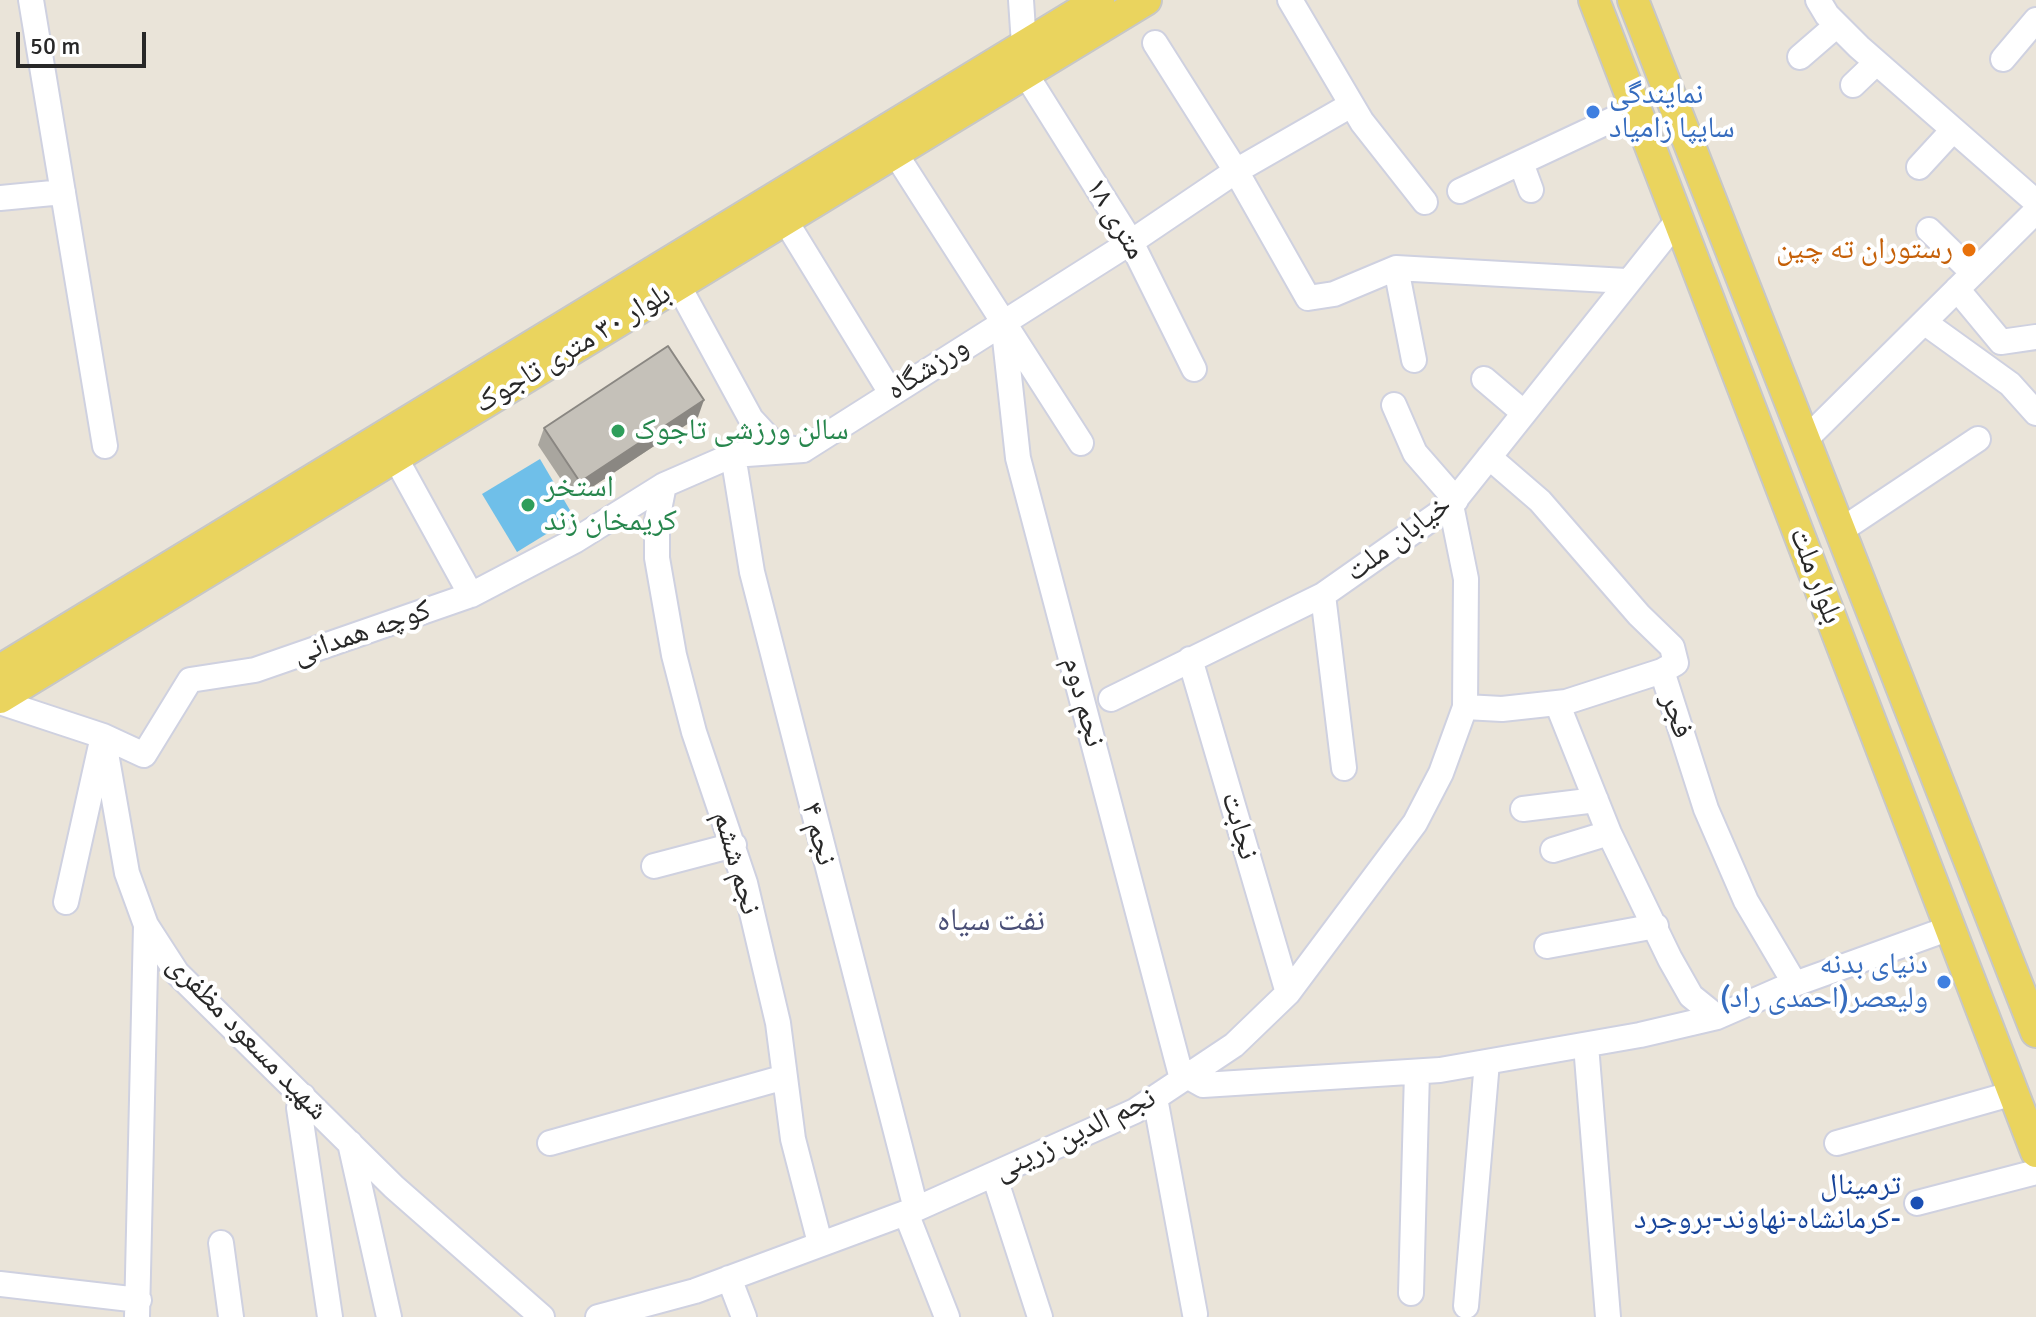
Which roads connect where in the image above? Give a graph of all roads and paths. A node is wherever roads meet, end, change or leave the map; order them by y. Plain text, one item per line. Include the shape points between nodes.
1 (31, 0) edge
2 (1021, 0) edge
3 (1099, 0) edge
4 (1146, 0) edge
5 (1290, 0) edge
6 (1594, 0) edge
7 (1633, 0) edge
8 (1818, 0) edge
9 (2036, 20) edge
10 (1837, 25) junction
11 (1155, 43) dead end
12 (1800, 57) dead end
13 (1024, 59) junction
14 (2003, 59) dead end
15 (1876, 63) junction
16 (1853, 85) dead end
17 (1351, 105) junction
18 (1635, 109) junction
19 (1953, 130) junction
20 (895, 153) junction
21 (1521, 163) junction
22 (1919, 167) dead end
23 (1236, 171) junction
24 (1531, 190) dead end
25 (1460, 191) dead end
26 (63, 192) junction
27 (0, 198) edge
28 (1425, 202) dead end
29 (2036, 202) edge
30 (2036, 211) edge
31 (785, 220) junction
32 (1678, 220) junction
33 (1929, 230) dead end
34 (1131, 242) junction
35 (1396, 268) junction
36 (1626, 281) junction
37 (1965, 281) junction
38 (678, 285) junction
39 (1003, 321) junction
40 (1924, 322) junction
41 (2036, 337) edge
42 (1414, 360) dead end
43 (1194, 369) dead end
44 (1484, 379) dead end
45 (891, 393) junction
46 (1394, 405) dead end
47 (1524, 413) junction
48 (2036, 413) edge
49 (1978, 439) dead end
50 (1805, 440) junction
51 (1081, 443) dead end
52 (105, 446) dead end
53 (803, 450) junction
54 (733, 455) junction
55 (395, 457) junction
56 (1489, 457) junction
57 (664, 485) junction
58 (1454, 502) junction
59 (1840, 531) junction
60 (471, 595) junction
61 (1323, 595) junction
62 (1190, 659) junction
63 (0, 670) edge
64 (1662, 671) junction
65 (1111, 699) dead end
66 (0, 700) edge
67 (1557, 703) junction
68 (1465, 707) junction
69 (103, 736) junction
70 (1344, 768) dead end
71 (1596, 800) junction
72 (1523, 809) dead end
73 (1609, 833) junction
74 (734, 845) junction
75 (1553, 850) dead end
76 (654, 866) dead end
77 (66, 902) dead end
78 (146, 925) junction
79 (1656, 926) junction
80 (1950, 928) junction
81 (1547, 946) dead end
82 (1795, 984) junction
83 (1288, 993) junction
84 (1717, 1017) junction
85 (2034, 1024) edge
86 (1586, 1045) junction
87 (1487, 1062) junction
88 (1417, 1072) junction
89 (785, 1077) junction
90 (1184, 1078) junction
91 (2014, 1093) junction
92 (303, 1096) junction
93 (1155, 1098) junction
94 (350, 1143) junction
95 (550, 1143) dead end
96 (1837, 1143) dead end
97 (2036, 1152) edge
98 (2036, 1172) edge
99 (994, 1175) junction
100 (1917, 1203) dead end
101 (911, 1211) junction
102 (221, 1243) dead end
103 (820, 1243) junction
104 (729, 1278) junction
105 (0, 1284) edge
106 (1411, 1293) dead end
107 (1466, 1306) dead end
108 (138, 1308) edge
109 (1195, 1314) dead end
110 (231, 1317) edge
111 (330, 1317) edge
112 (389, 1317) edge
113 (542, 1317) edge
114 (598, 1317) edge
115 (744, 1317) edge
116 (947, 1317) edge
117 (1040, 1317) edge
118 (1608, 1317) edge

1 - 26 street
2 - 13 street
3 - 13 main road, بلوار ۳۰ متری تاجوک
4 - 13 main road, بلوار ۳۰ متری تاجوک
5 - 17 street
6 - 18 main road, بلوار ملت
7 - 50 main road, بلوار ملت
8 - 10 street
9 - 14 street
10 - 12 street
10 - 15 street
11 - 23 street
13 - 20 main road, بلوار ۳۰ متری تاجوک
13 - 34 street, ۱۸ متری
13 - 63 main road, بلوار ۳۰ متری تاجوک
15 - 16 street
15 - 19 street
17 - 23 street, ورزشگاه
17 - 28 street
18 - 21 street
18 - 32 main road, بلوار ملت
19 - 22 street
19 - 29 street
20 - 31 main road, بلوار ۳۰ متری تاجوک
20 - 39 street
21 - 24 street
21 - 25 street
23 - 34 street, ورزشگاه
23 - 35 street via 1308,298 1334,294
26 - 27 street
26 - 52 street
30 - 37 street
31 - 38 main road, بلوار ۳۰ متری تاجوک
31 - 45 street
32 - 36 street, خیابان ملت
32 - 80 main road, بلوار ملت
33 - 37 street
34 - 39 street, ورزشگاه
34 - 43 street, ۱۸ متری
35 - 36 street
35 - 42 street
36 - 47 street, خیابان ملت
37 - 40 street
37 - 41 street via 2001,342
38 - 53 street via 751,419 777,447
38 - 55 main road, بلوار ۳۰ متری تاجوک
39 - 45 street, ورزشگاه
39 - 51 street
39 - 90 street, نجم دوم via 1018,458
40 - 48 street via 2010,384
40 - 50 street
44 - 47 street
45 - 53 street, ورزشگاه
46 - 58 street via 1415,453
47 - 56 street, خیابان ملت
49 - 59 street
50 - 59 main road, بلوار ملت
53 - 54 street, کوچه همدانی
54 - 57 street, کوچه همدانی
54 - 101 street, نجم ۴ via 752,572
55 - 60 street
55 - 66 main road, بلوار ۳۰ متری تاجوک
56 - 58 street, خیابان ملت
56 - 64 street, فجر via 1540,501 1672,647 1676,663
57 - 60 street, کوچه همدانی via 576,540
57 - 74 street, نجم ششم via 657,558 674,655 694,732
58 - 61 street, خیابان ملت
58 - 68 street, نجم الدین زرینی via 1466,579
59 - 85 main road, بلوار ملت
60 - 69 street, کوچه همدانی via 255,670 190,680 144,755
61 - 62 street, خیابان ملت
61 - 70 street
62 - 65 street, خیابان ملت
62 - 83 street, نجابت
64 - 67 street
64 - 82 street, فجر via 1706,809 1746,901
66 - 69 street
67 - 68 street
67 - 71 street
68 - 83 street, نجم الدین زرینی via 1441,773 1415,823
69 - 77 street
69 - 78 street, شهید مسعود مظفری via 127,873
71 - 72 street
71 - 73 street
73 - 75 street
73 - 79 street
74 - 76 street
74 - 89 street, نجم ششم via 778,1023
78 - 92 street, شهید مسعود مظفری via 177,973
78 - 108 street
79 - 81 street
79 - 84 street via 1691,996
80 - 82 street
80 - 91 main road, بلوار ملت
82 - 84 street
83 - 90 street, نجم الدین زرینی via 1234,1045
84 - 86 street
86 - 87 street
86 - 118 street
87 - 88 street
87 - 107 street
88 - 90 street via 1203,1085
88 - 106 street
89 - 95 street
89 - 103 street, نجم ششم via 793,1139
90 - 93 street, نجم الدین زرینی
91 - 96 street
91 - 97 main road, بلوار ملت
92 - 94 street, شهید مسعود مظفری
92 - 111 street via 299,1108
93 - 99 street, نجم الدین زرینی
93 - 109 street
94 - 112 street
94 - 113 street, شهید مسعود مظفری
98 - 100 street
99 - 101 street, نجم الدین زرینی
99 - 117 street
101 - 103 street, نجم الدین زرینی
101 - 116 street, نجم ۴
102 - 110 street
103 - 104 street, نجم الدین زرینی
104 - 114 street, نجم الدین زرینی
104 - 115 street
105 - 108 street

